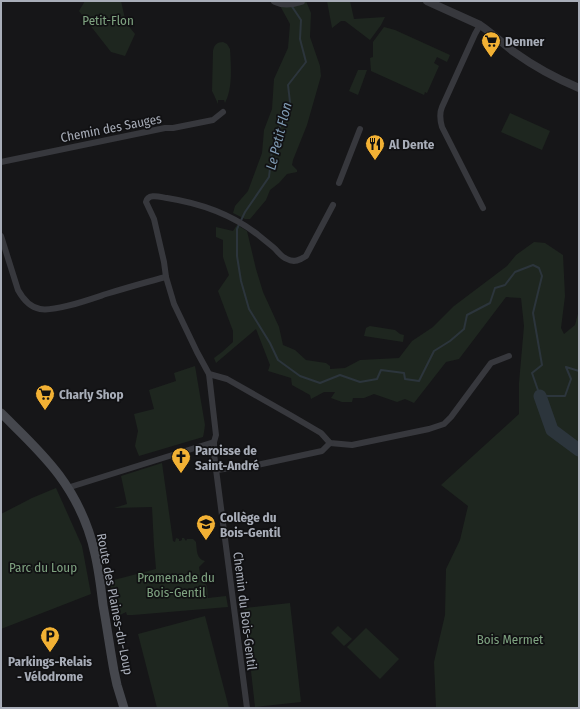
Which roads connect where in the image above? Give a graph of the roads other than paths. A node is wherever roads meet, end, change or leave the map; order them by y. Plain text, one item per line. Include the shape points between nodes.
1 (300, 1) edge
2 (427, 1) edge
3 (276, 2) edge
4 (480, 25) junction
5 (579, 88) edge
6 (223, 112) dead end
7 (360, 128) dead end
8 (1, 162) edge
9 (340, 183) dead end
10 (333, 205) dead end
11 (483, 208) dead end
12 (1, 236) edge
13 (166, 277) junction
14 (509, 356) dead end
15 (209, 374) junction
16 (1, 413) edge
17 (214, 442) junction
18 (330, 443) junction
19 (216, 470) junction
20 (67, 488) junction
21 (124, 708) edge
22 (247, 708) edge

1 - 3 street via 288,4
2 - 4 street
4 - 5 street via 540,70
4 - 11 street via 440,110 440,117 442,127
6 - 8 street, Chemin des Sauges via 213,120
7 - 9 street
10 - 13 street, Chemin du Bois-Gentil via 306,256 292,261 284,258 255,232 230,217 183,200 151,196 146,202 154,219
12 - 13 street via 18,290 28,304 40,309 48,310 69,305
13 - 15 street, Chemin du Bois-Gentil via 174,304
14 - 18 street via 491,363 444,424 352,445
15 - 17 street, Chemin du Bois-Gentil via 216,436
15 - 18 street via 227,379 292,416 321,433
16 - 20 main road, Route des Plaines-du-Loup via 48,461
17 - 19 street, Chemin du Bois-Gentil
17 - 20 street
18 - 19 street via 322,451 257,465
19 - 22 street, Chemin du Bois-Gentil
20 - 21 main road, Route des Plaines-du-Loup via 83,519 95,554 114,671

